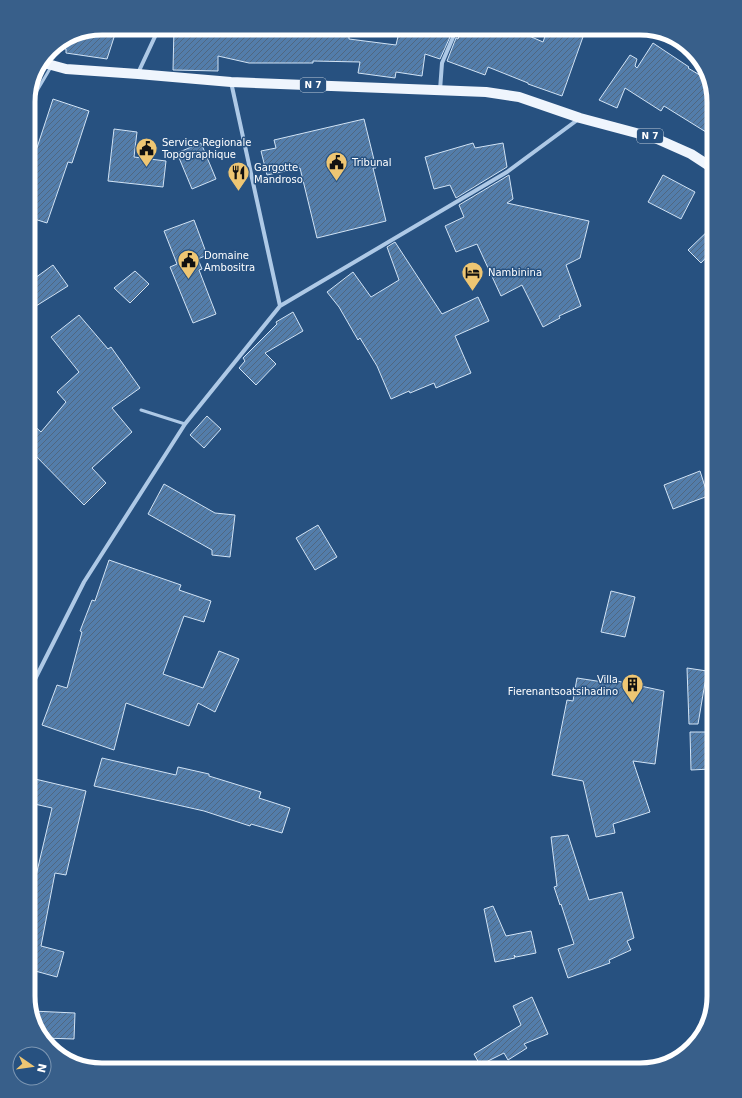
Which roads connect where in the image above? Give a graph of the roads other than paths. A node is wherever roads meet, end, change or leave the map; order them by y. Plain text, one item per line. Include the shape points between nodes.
1 (156, 35) edge
2 (454, 35) edge
3 (48, 64) edge
4 (138, 74) junction
5 (231, 82) junction
6 (37, 88) edge
7 (440, 90) junction
8 (580, 118) junction
9 (707, 164) edge
10 (280, 306) junction
11 (141, 410) dead end
12 (185, 424) junction
13 (35, 679) edge

1 - 4 street
2 - 7 street via 442,64
3 - 4 main road, N 7 via 66,69
3 - 6 lane
4 - 5 main road, N 7
5 - 7 main road, N 7
5 - 10 street
7 - 8 main road, N 7 via 486,92 519,97
8 - 9 main road, N 7 via 655,138 691,154
8 - 10 street via 507,172
10 - 12 street
11 - 12 lane
12 - 13 street via 84,582

